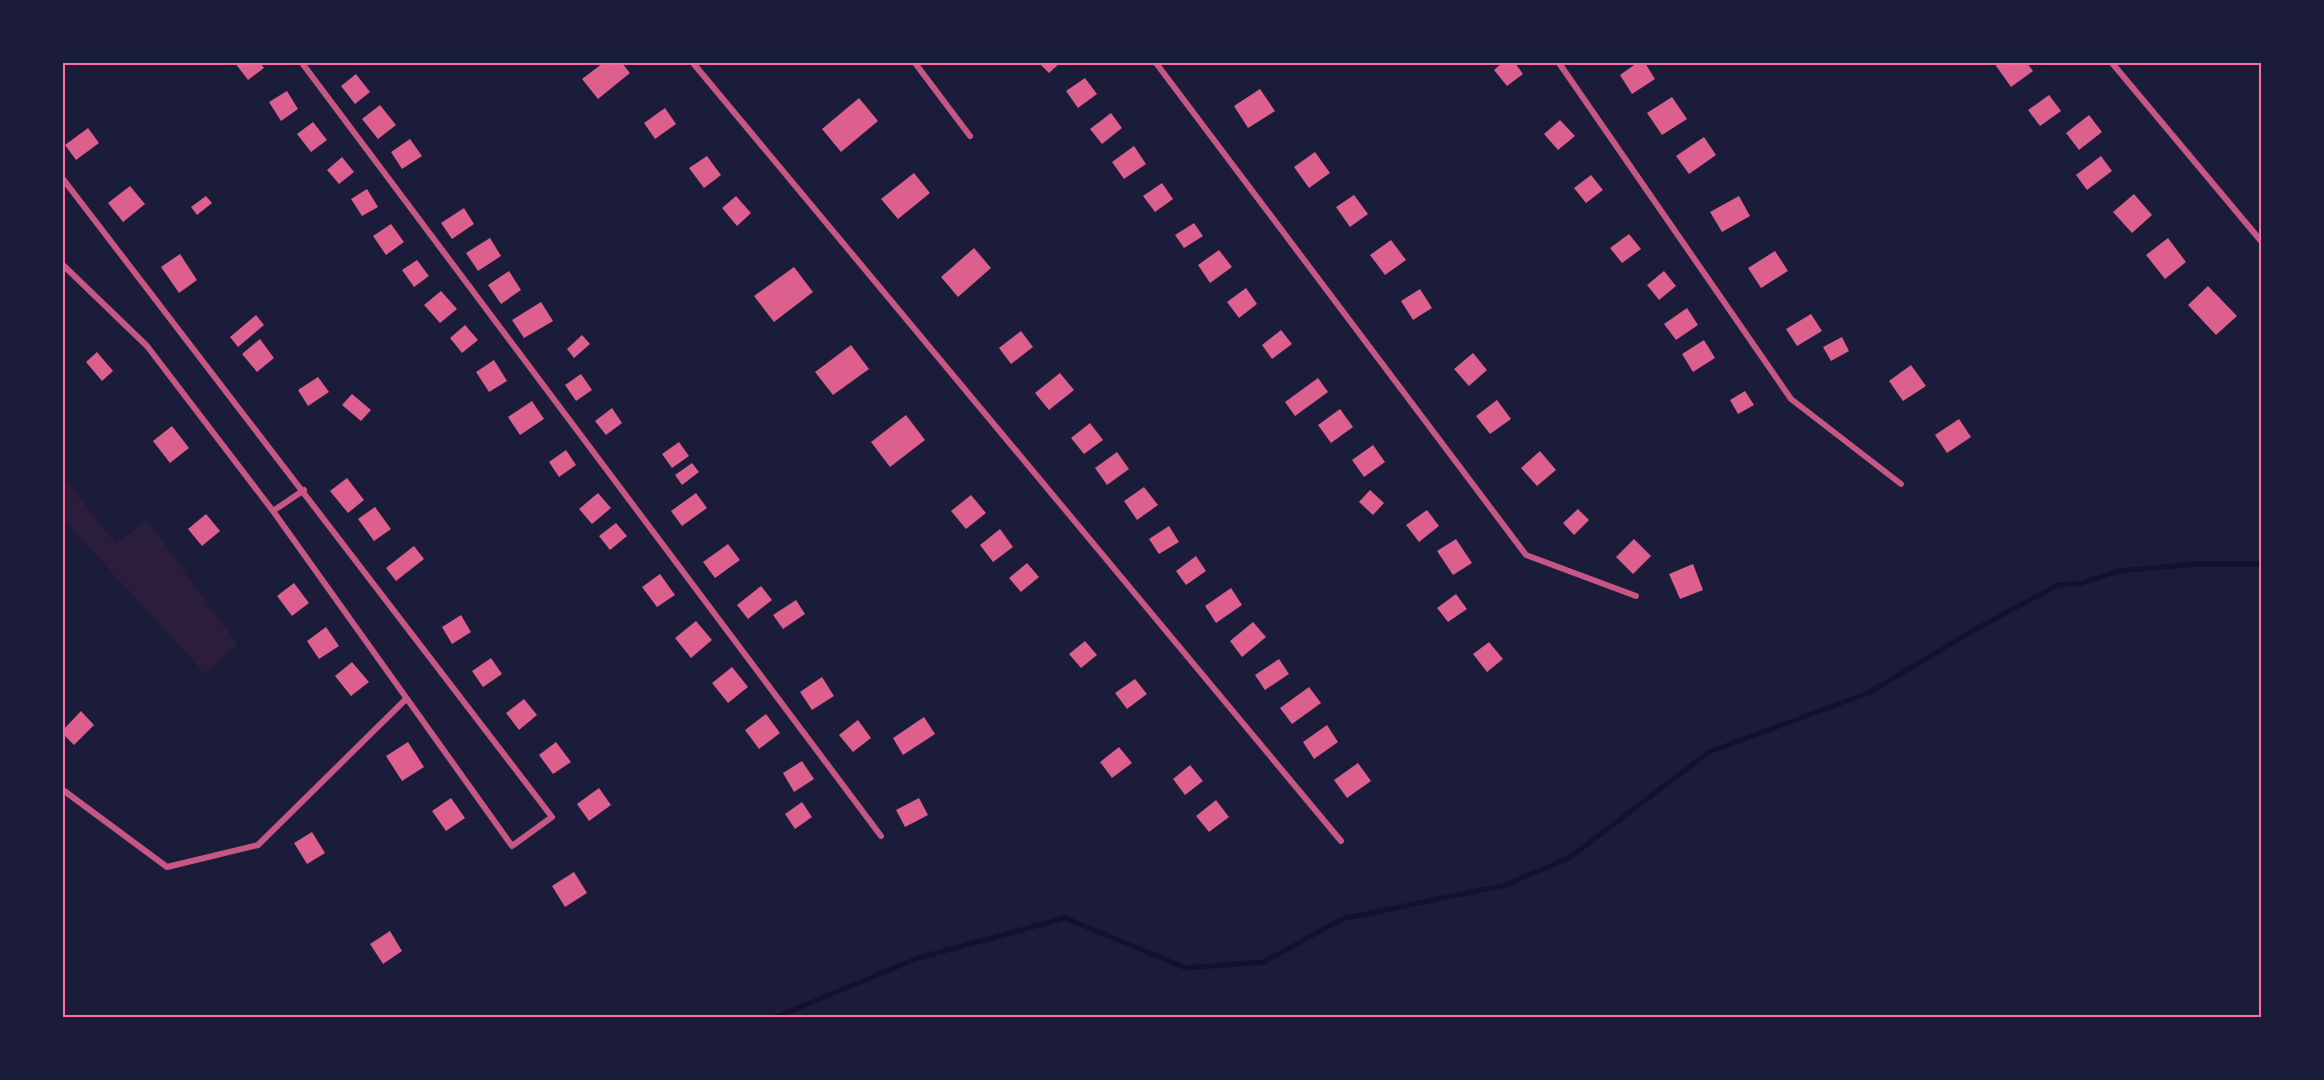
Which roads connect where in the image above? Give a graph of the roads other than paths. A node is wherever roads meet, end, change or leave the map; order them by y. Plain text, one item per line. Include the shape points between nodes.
1 (302, 63) edge
2 (693, 63) edge
3 (915, 63) edge
4 (1156, 63) edge
5 (1559, 63) edge
6 (2112, 63) edge
7 (970, 136) dead end
8 (63, 179) edge
9 (2261, 241) edge
10 (63, 265) edge
11 (1901, 484) dead end
12 (303, 490) junction
13 (273, 511) junction
14 (1636, 596) dead end
15 (406, 699) junction
16 (63, 790) edge
17 (881, 836) dead end
18 (1341, 841) dead end

1 - 17 street
2 - 18 street
3 - 7 street
4 - 14 street via 1526,555
5 - 11 street via 1791,399
6 - 9 street
8 - 12 street
10 - 13 street via 147,346
12 - 13 street
12 - 15 street via 552,817 512,846
13 - 15 street
15 - 16 street via 258,844 167,867

